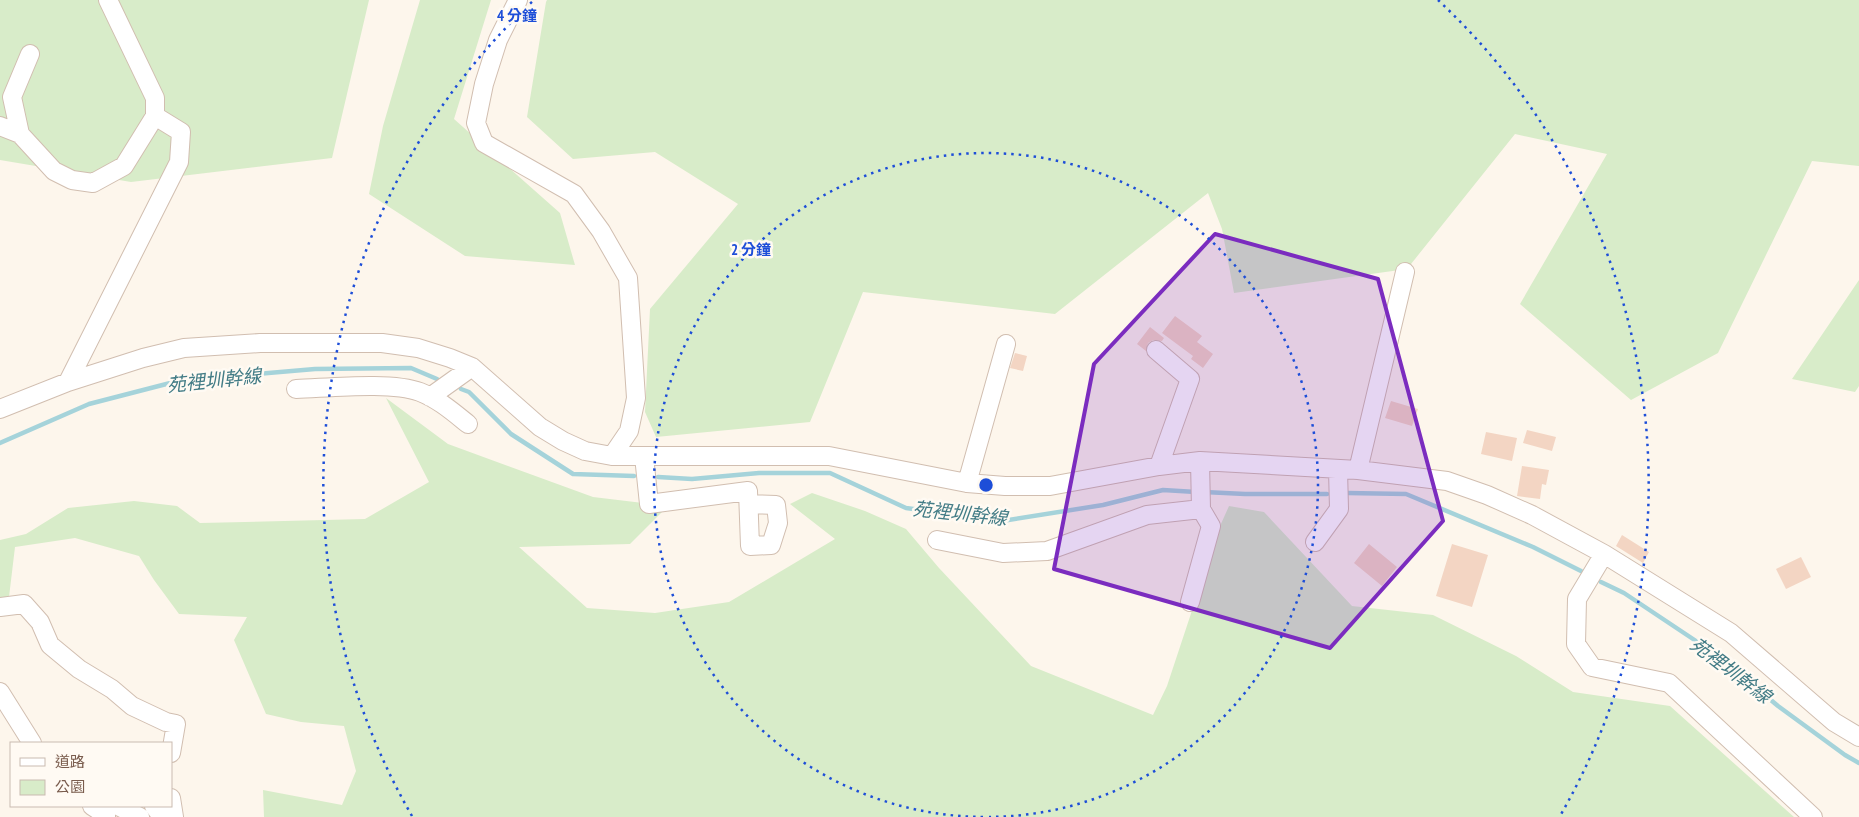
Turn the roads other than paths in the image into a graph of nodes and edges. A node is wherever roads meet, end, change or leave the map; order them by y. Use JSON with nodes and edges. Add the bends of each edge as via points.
{"nodes":[{"id":1,"x":108,"y":0,"type":"edge"},
{"id":2,"x":518,"y":0,"type":"edge"},
{"id":3,"x":30,"y":54,"type":"dead end"},
{"id":4,"x":155,"y":116,"type":"junction"},
{"id":5,"x":0,"y":126,"type":"edge"},
{"id":6,"x":20,"y":134,"type":"junction"},
{"id":7,"x":1405,"y":272,"type":"dead end"},
{"id":8,"x":1006,"y":344,"type":"dead end"},
{"id":9,"x":1156,"y":350,"type":"dead end"},
{"id":10,"x":472,"y":367,"type":"junction"},
{"id":11,"x":68,"y":382,"type":"junction"},
{"id":12,"x":296,"y":388,"type":"dead end"},
{"id":13,"x":430,"y":397,"type":"junction"},
{"id":14,"x":0,"y":409,"type":"edge"},
{"id":15,"x":468,"y":424,"type":"dead end"},
{"id":16,"x":612,"y":456,"type":"junction"},
{"id":17,"x":644,"y":456,"type":"junction"},
{"id":18,"x":1200,"y":461,"type":"junction"},
{"id":19,"x":1159,"y":466,"type":"junction"},
{"id":20,"x":1338,"y":469,"type":"junction"},
{"id":21,"x":1358,"y":470,"type":"junction"},
{"id":22,"x":967,"y":483,"type":"junction"},
{"id":23,"x":748,"y":504,"type":"dead end"},
{"id":24,"x":1202,"y":510,"type":"junction"},
{"id":25,"x":938,"y":540,"type":"dead end"},
{"id":26,"x":1315,"y":542,"type":"dead end"},
{"id":27,"x":1604,"y":554,"type":"junction"},
{"id":28,"x":1190,"y":602,"type":"dead end"},
{"id":29,"x":0,"y":607,"type":"edge"},
{"id":30,"x":0,"y":692,"type":"edge"},
{"id":31,"x":1859,"y":737,"type":"edge"},
{"id":32,"x":31,"y":742,"type":"edge"},
{"id":33,"x":172,"y":747,"type":"edge"},
{"id":34,"x":172,"y":804,"type":"edge"},
{"id":35,"x":94,"y":807,"type":"edge"},
{"id":36,"x":120,"y":807,"type":"edge"},
{"id":37,"x":106,"y":817,"type":"edge"},
{"id":38,"x":140,"y":817,"type":"edge"},
{"id":39,"x":174,"y":817,"type":"edge"},
{"id":40,"x":1812,"y":817,"type":"edge"}],
"edges":[{"from":1,"to":4,"type":"street","via":[[155,98]]},
{"from":2,"to":16,"type":"street","via":[[498,40],[476,123],[484,143],[574,194],[601,231],[628,278],[636,398],[629,431]]},
{"from":3,"to":6,"type":"street","via":[[12,97]]},
{"from":4,"to":6,"type":"street","via":[[124,166],[93,183],[72,180],[54,171]]},
{"from":4,"to":11,"type":"street","via":[[182,132],[179,162]]},
{"from":5,"to":6,"type":"street"},
{"from":7,"to":21,"type":"street"},
{"from":8,"to":22,"type":"street"},
{"from":9,"to":19,"type":"street","via":[[1190,379]]},
{"from":10,"to":11,"type":"street","via":[[418,348],[382,343],[260,343],[184,348]]},
{"from":10,"to":13,"type":"street"},
{"from":10,"to":16,"type":"street","via":[[540,427],[562,441],[585,451]]},
{"from":11,"to":14,"type":"street"},
{"from":12,"to":13,"type":"street","via":[[387,386],[419,391]]},
{"from":13,"to":15,"type":"street"},
{"from":16,"to":17,"type":"street"},
{"from":17,"to":22,"type":"street","via":[[829,456]]},
{"from":17,"to":23,"type":"street","via":[[649,504],[748,491]]},
{"from":18,"to":19,"type":"street"},
{"from":18,"to":20,"type":"street"},
{"from":18,"to":24,"type":"street"},
{"from":19,"to":22,"type":"street","via":[[1050,486]]},
{"from":20,"to":21,"type":"street"},
{"from":20,"to":26,"type":"street","via":[[1339,509]]},
{"from":21,"to":27,"type":"street","via":[[1446,481],[1532,515]]},
{"from":24,"to":25,"type":"street","via":[[1148,515],[1047,551],[1003,553]]},
{"from":24,"to":28,"type":"street","via":[[1211,526]]},
{"from":27,"to":31,"type":"street","via":[[1731,633],[1834,722]]},
{"from":27,"to":40,"type":"street","via":[[1577,599],[1576,644],[1592,667],[1669,684]]},
{"from":29,"to":33,"type":"street","via":[[24,604],[40,622],[50,645],[79,670],[112,688],[132,706],[176,724]]},
{"from":30,"to":32,"type":"street"},
{"from":34,"to":39,"type":"street"},
{"from":35,"to":37,"type":"street"},
{"from":36,"to":38,"type":"street"}]}
